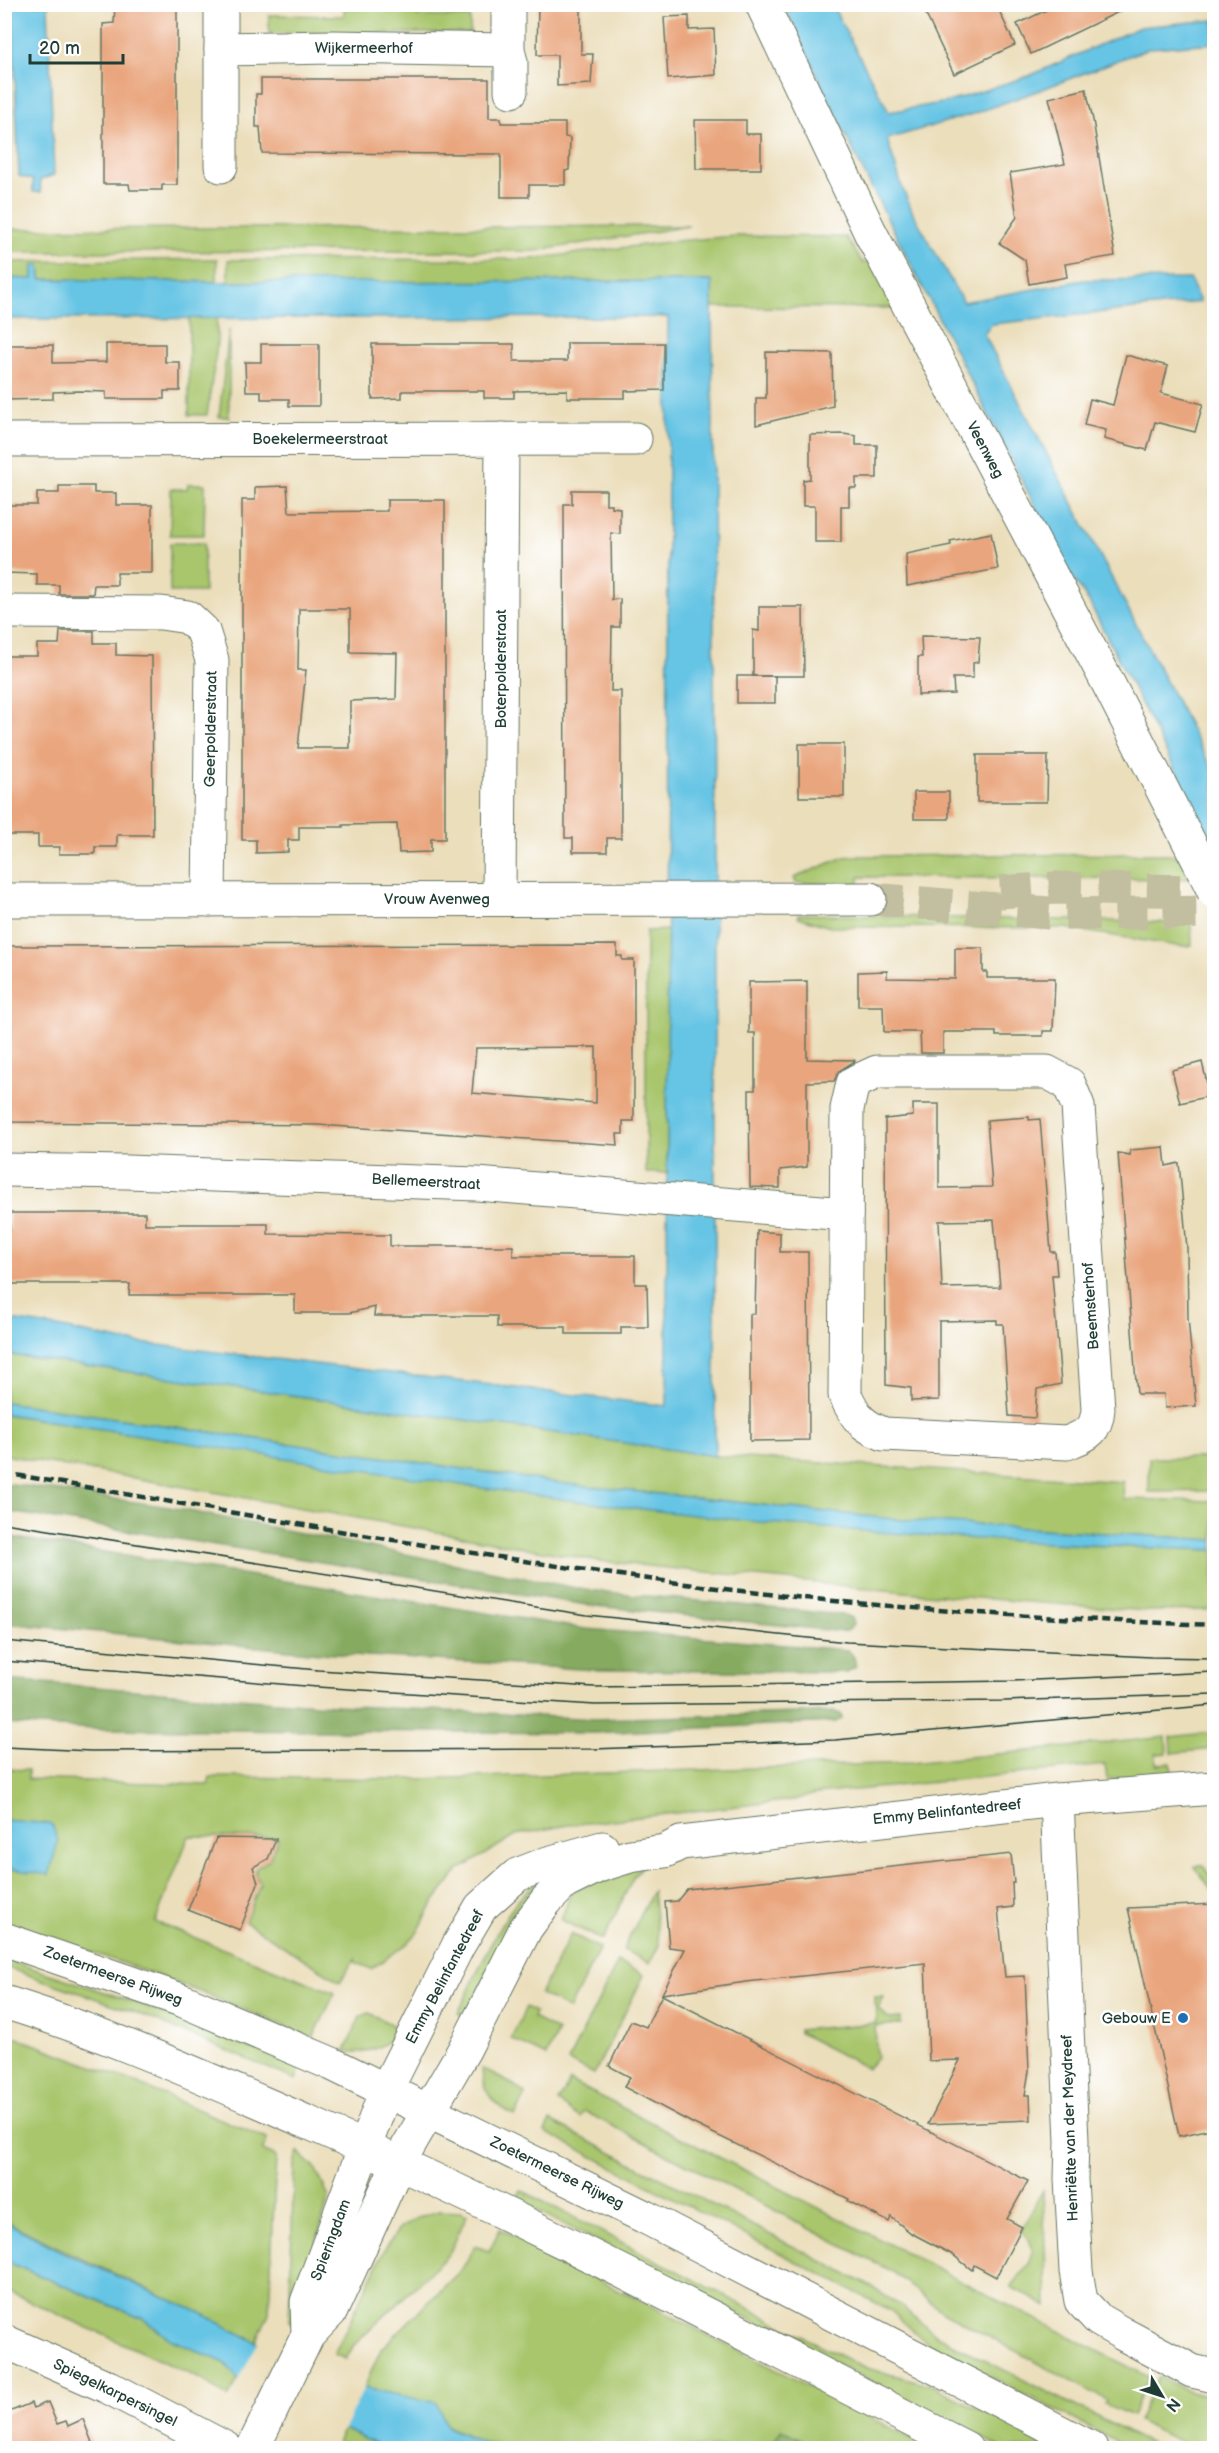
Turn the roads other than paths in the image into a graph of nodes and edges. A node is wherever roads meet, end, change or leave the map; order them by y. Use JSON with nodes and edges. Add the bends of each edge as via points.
{"nodes":[{"id":1,"x":221,"y":4,"type":"edge"},
{"id":2,"x":508,"y":4,"type":"edge"},
{"id":3,"x":762,"y":4,"type":"edge"},
{"id":4,"x":221,"y":49,"type":"junction"},
{"id":5,"x":508,"y":50,"type":"junction"},
{"id":6,"x":511,"y":91,"type":"dead end"},
{"id":7,"x":221,"y":166,"type":"dead end"},
{"id":8,"x":502,"y":439,"type":"junction"},
{"id":9,"x":634,"y":439,"type":"dead end"},
{"id":10,"x":4,"y":440,"type":"edge"},
{"id":11,"x":4,"y":612,"type":"edge"},
{"id":12,"x":1212,"y":887,"type":"edge"},
{"id":13,"x":870,"y":898,"type":"tunnel mouth"},
{"id":14,"x":499,"y":899,"type":"junction"},
{"id":15,"x":4,"y":900,"type":"edge"},
{"id":16,"x":209,"y":900,"type":"junction"},
{"id":17,"x":4,"y":1170,"type":"edge"},
{"id":18,"x":846,"y":1214,"type":"junction"},
{"id":19,"x":1215,"y":1788,"type":"edge"},
{"id":20,"x":1057,"y":1800,"type":"junction"},
{"id":21,"x":681,"y":1842,"type":"junction"},
{"id":22,"x":4,"y":1939,"type":"edge"},
{"id":23,"x":4,"y":2002,"type":"edge"},
{"id":24,"x":386,"y":2090,"type":"junction"},
{"id":25,"x":429,"y":2110,"type":"junction"},
{"id":26,"x":366,"y":2147,"type":"junction"},
{"id":27,"x":399,"y":2162,"type":"junction"},
{"id":28,"x":4,"y":2341,"type":"edge"},
{"id":29,"x":305,"y":2342,"type":"junction"},
{"id":30,"x":1215,"y":2376,"type":"edge"},
{"id":31,"x":225,"y":2448,"type":"edge"},
{"id":32,"x":253,"y":2448,"type":"edge"},
{"id":33,"x":966,"y":2448,"type":"edge"},
{"id":34,"x":1091,"y":2448,"type":"edge"}],
"edges":[{"from":1,"to":4,"type":"street"},
{"from":2,"to":5,"type":"street"},
{"from":3,"to":12,"type":"street","name":"Veenweg","via":[[870,232]]},
{"from":4,"to":5,"type":"street","name":"Wijkermeerhof"},
{"from":4,"to":7,"type":"street"},
{"from":5,"to":6,"type":"street"},
{"from":8,"to":9,"type":"street","name":"Boekelermeerstraat"},
{"from":8,"to":10,"type":"street","name":"Boekelermeerstraat"},
{"from":8,"to":14,"type":"street","name":"Boterpolderstraat"},
{"from":11,"to":16,"type":"street","name":"Geerpolderstraat","via":[[160,613],[188,617],[203,631],[212,660]]},
{"from":13,"to":14,"type":"street","name":"Vrouw Avenweg"},
{"from":14,"to":16,"type":"street","name":"Vrouw Avenweg"},
{"from":15,"to":16,"type":"street","name":"Vrouw Avenweg"},
{"from":17,"to":18,"type":"street","name":"Bellemeerstraat","via":[[477,1184]]},
{"from":18,"to":18,"type":"street","name":"Beemsterhof","via":[[847,1109],[853,1083],[877,1072],[1047,1072],[1069,1084],[1078,1106],[1098,1409],[1097,1423],[1088,1434],[1067,1443],[884,1434],[867,1427],[855,1416],[845,1395]]},
{"from":19,"to":20,"type":"street","name":"Emmy Belinfantedreef"},
{"from":20,"to":21,"type":"street","name":"Emmy Belinfantedreef"},
{"from":20,"to":30,"type":"street","name":"Henriëtte van der Meydreef","via":[[1071,2179],[1081,2301],[1099,2320],[1123,2334],[1192,2371]]},
{"from":21,"to":24,"type":"street","name":"Emmy Belinfantedreef","via":[[667,1839],[590,1850],[517,1875],[481,1907]]},
{"from":21,"to":25,"type":"street","name":"Emmy Belinfantedreef","via":[[665,1851],[598,1866],[564,1883],[546,1901],[526,1928]]},
{"from":22,"to":24,"type":"street","name":"Zoetermeerse Rijweg","via":[[184,2001]]},
{"from":23,"to":26,"type":"street","via":[[126,2044]]},
{"from":24,"to":25,"type":"street","name":"Zoetermeerse Rijweg"},
{"from":24,"to":26,"type":"street","name":"Emmy Belinfantedreef"},
{"from":25,"to":27,"type":"street","name":"Emmy Belinfantedreef"},
{"from":25,"to":34,"type":"street","name":"Zoetermeerse Rijweg"},
{"from":26,"to":27,"type":"street"},
{"from":26,"to":29,"type":"street","name":"Spieringdam","via":[[307,2302]]},
{"from":27,"to":29,"type":"street","name":"Spieringdam","via":[[331,2311]]},
{"from":27,"to":33,"type":"street"},
{"from":28,"to":31,"type":"street","name":"Spiegelkarpersingel","via":[[108,2387]]},
{"from":29,"to":32,"type":"street","name":"Spieringdam"}]}
